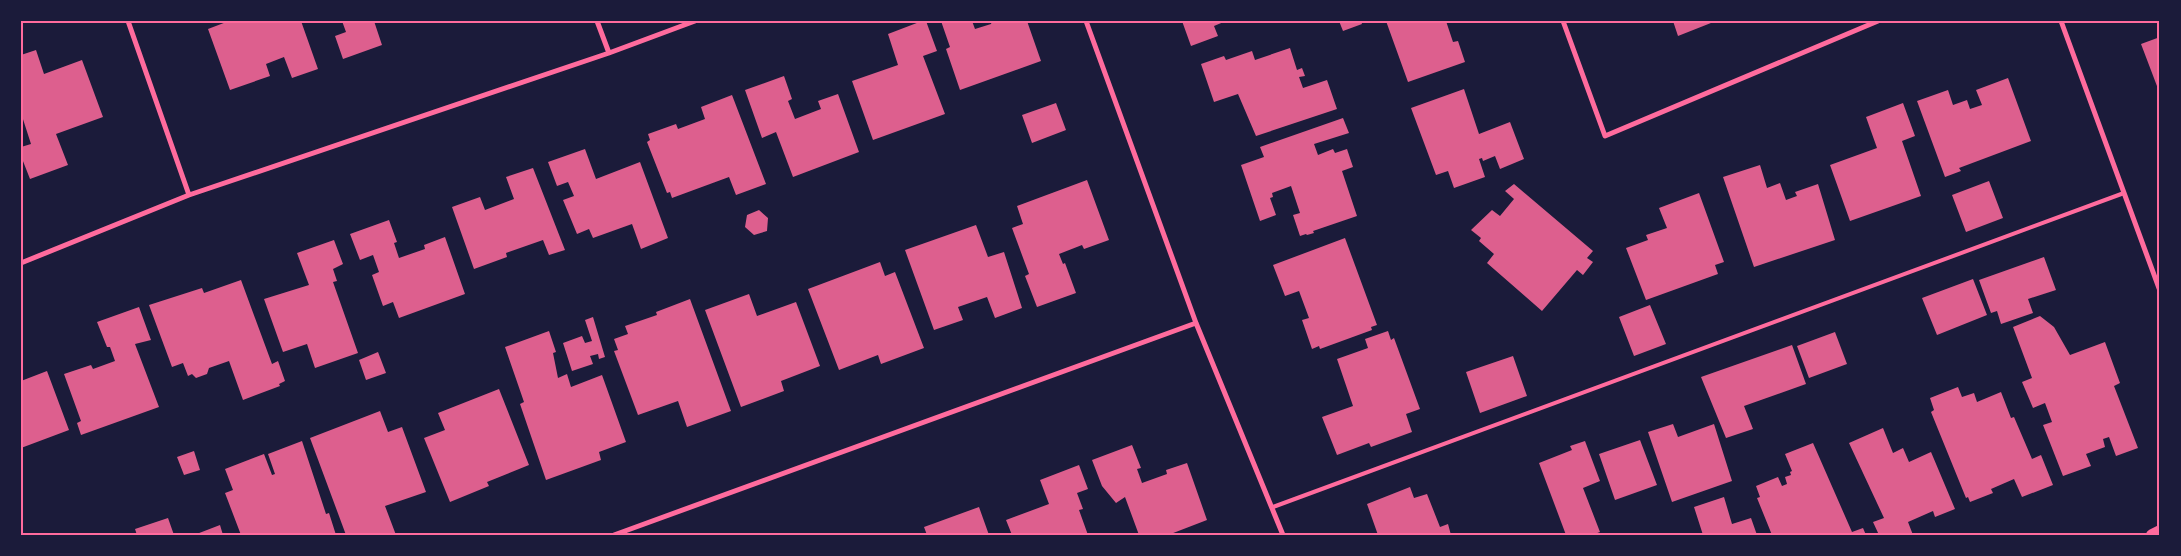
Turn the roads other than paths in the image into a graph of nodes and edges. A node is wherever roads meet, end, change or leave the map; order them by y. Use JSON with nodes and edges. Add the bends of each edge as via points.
{"nodes":[{"id":1,"x":128,"y":21,"type":"edge"},
{"id":2,"x":597,"y":21,"type":"edge"},
{"id":3,"x":695,"y":21,"type":"edge"},
{"id":4,"x":1086,"y":21,"type":"edge"},
{"id":5,"x":1563,"y":21,"type":"edge"},
{"id":6,"x":1878,"y":21,"type":"edge"},
{"id":7,"x":2061,"y":21,"type":"edge"},
{"id":8,"x":609,"y":53,"type":"junction"},
{"id":9,"x":2124,"y":194,"type":"junction"},
{"id":10,"x":189,"y":195,"type":"junction"},
{"id":11,"x":21,"y":263,"type":"edge"},
{"id":12,"x":2160,"y":291,"type":"edge"},
{"id":13,"x":1196,"y":323,"type":"junction"},
{"id":14,"x":1273,"y":506,"type":"junction"},
{"id":15,"x":2160,"y":532,"type":"edge"},
{"id":16,"x":614,"y":535,"type":"edge"},
{"id":17,"x":1283,"y":535,"type":"edge"},
{"id":18,"x":2152,"y":535,"type":"edge"}],
"edges":[{"from":1,"to":10,"type":"street"},
{"from":2,"to":8,"type":"street"},
{"from":3,"to":8,"type":"street"},
{"from":4,"to":13,"type":"street"},
{"from":5,"to":6,"type":"street","via":[[1605,136]]},
{"from":7,"to":9,"type":"street"},
{"from":8,"to":10,"type":"street"},
{"from":9,"to":12,"type":"street"},
{"from":9,"to":14,"type":"lane"},
{"from":10,"to":11,"type":"street"},
{"from":13,"to":14,"type":"street"},
{"from":13,"to":16,"type":"street"},
{"from":14,"to":17,"type":"street"},
{"from":15,"to":18,"type":"main road"}]}
